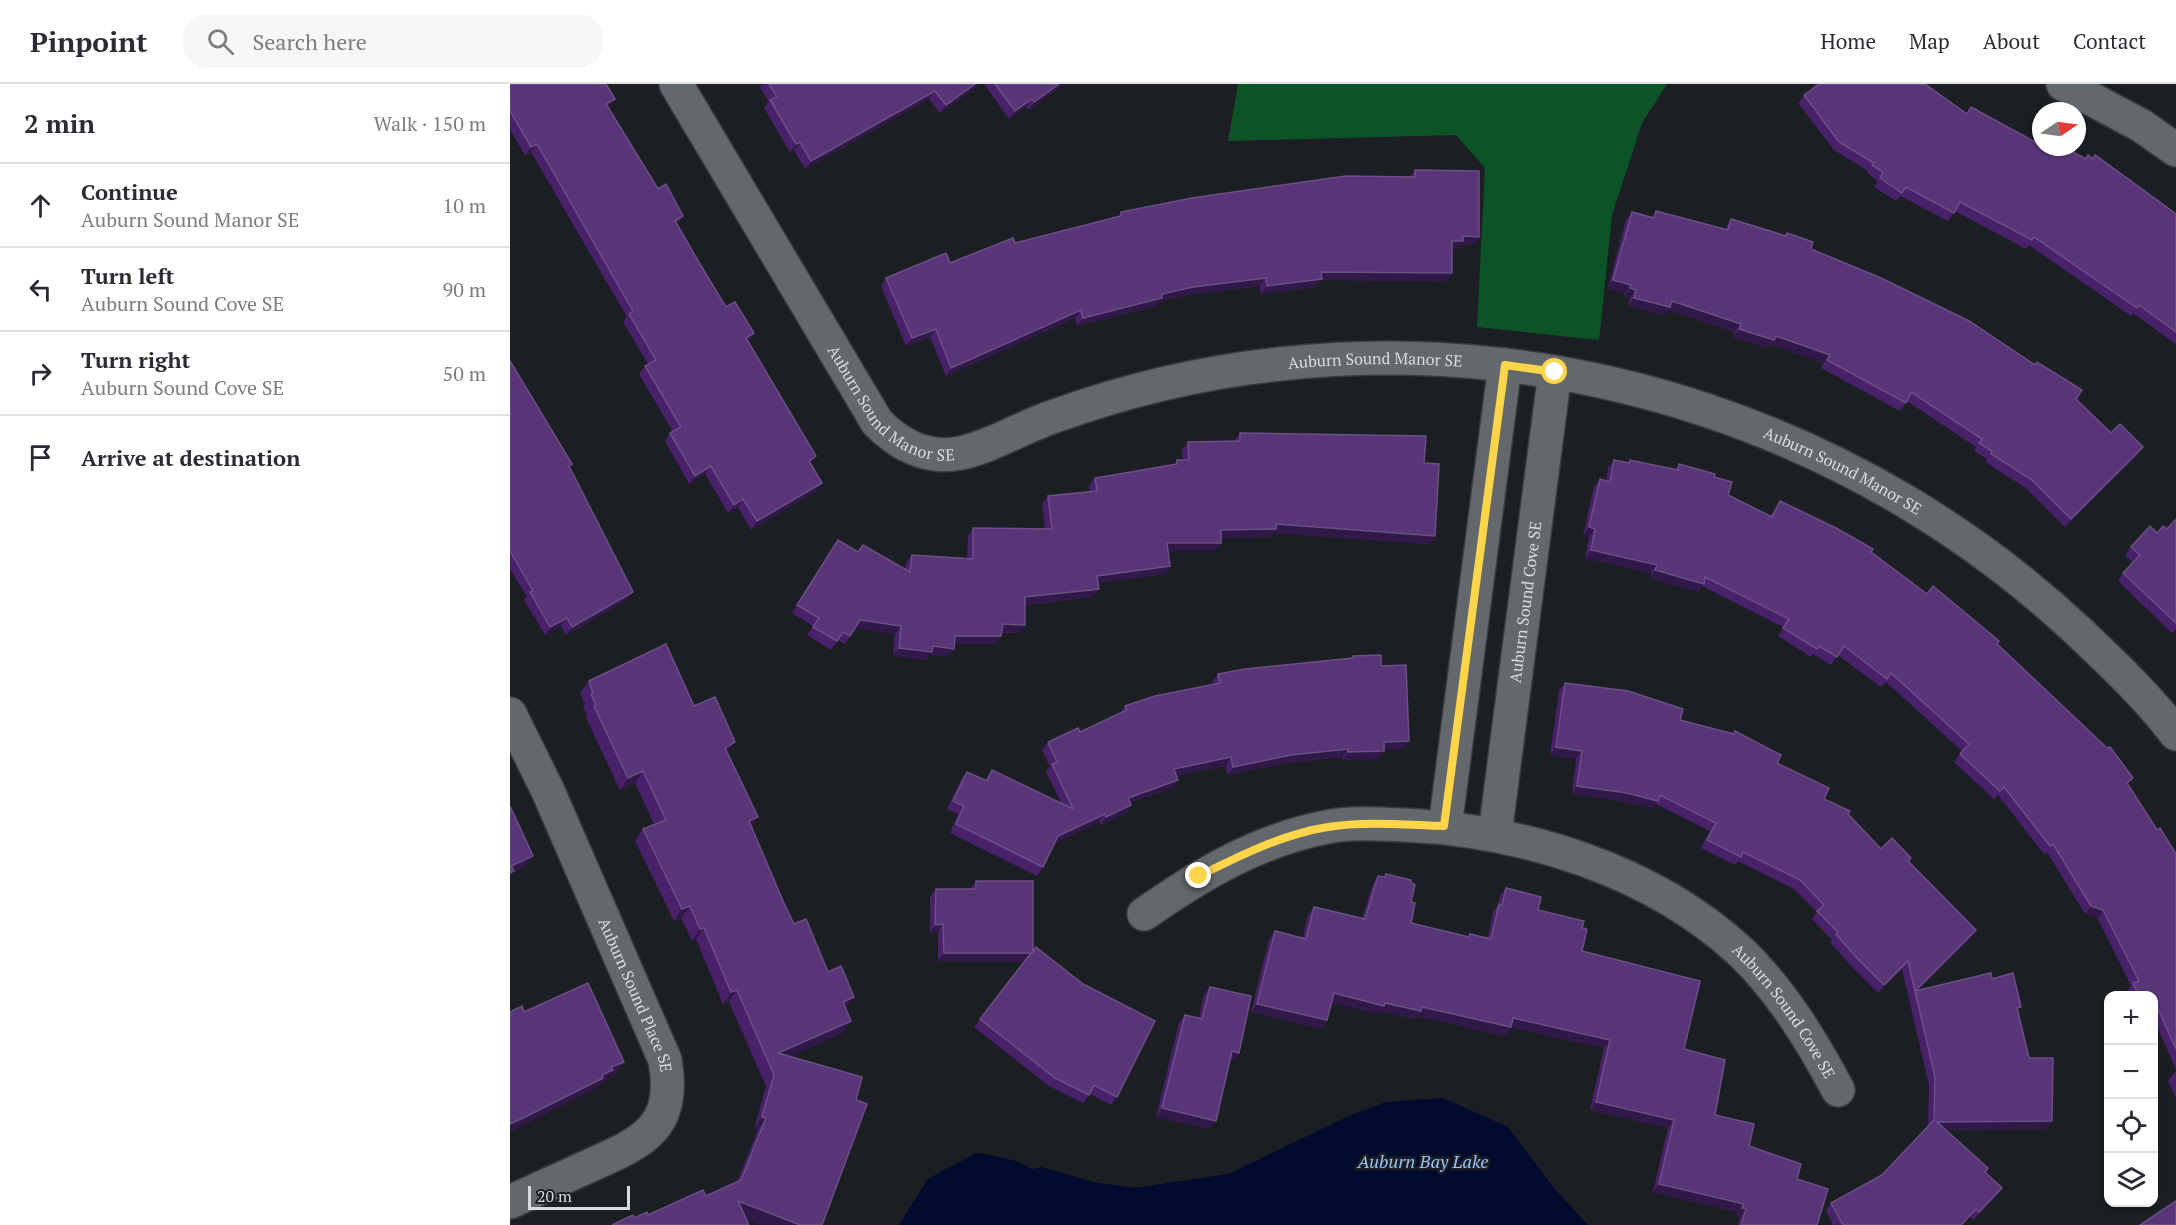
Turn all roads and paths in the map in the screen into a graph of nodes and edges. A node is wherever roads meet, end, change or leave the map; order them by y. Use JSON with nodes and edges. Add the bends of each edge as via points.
{"nodes":[{"id":1,"x":676,"y":84,"type":"edge"},
{"id":2,"x":2063,"y":84,"type":"edge"},
{"id":3,"x":2176,"y":150,"type":"edge"},
{"id":4,"x":1505,"y":365,"type":"junction"},
{"id":5,"x":1555,"y":372,"type":"junction"},
{"id":6,"x":510,"y":714,"type":"edge"},
{"id":7,"x":2174,"y":729,"type":"edge"},
{"id":8,"x":1444,"y":826,"type":"junction"},
{"id":9,"x":1495,"y":834,"type":"junction"},
{"id":10,"x":1144,"y":914,"type":"dead end"},
{"id":11,"x":1838,"y":1090,"type":"dead end"},
{"id":12,"x":510,"y":1202,"type":"edge"}],
"edges":[{"from":1,"to":4,"type":"street","name":"Auburn Sound Manor SE","via":[[877,422],[906,447],[944,455],[962,453],[1122,393],[1279,364],[1382,358]]},
{"from":2,"to":3,"type":"street","via":[[2142,126]]},
{"from":4,"to":5,"type":"street","name":"Auburn Sound Manor SE"},
{"from":4,"to":8,"type":"street"},
{"from":5,"to":7,"type":"street","name":"Auburn Sound Manor SE","via":[[1647,391],[1704,408],[1779,436],[1906,499],[1988,554],[2042,597]]},
{"from":5,"to":9,"type":"street","name":"Auburn Sound Cove SE"},
{"from":6,"to":12,"type":"street","name":"Auburn Sound Place SE","via":[[548,791],[665,1060],[669,1084],[666,1106],[638,1144]]},
{"from":8,"to":9,"type":"street","name":"Auburn Sound Cove SE"},
{"from":8,"to":10,"type":"street","name":"Auburn Sound Cove SE","via":[[1328,827],[1284,839],[1199,876]]},
{"from":9,"to":11,"type":"street","name":"Auburn Sound Cove SE","via":[[1551,848],[1612,870],[1705,924],[1742,953],[1782,998]]}]}
